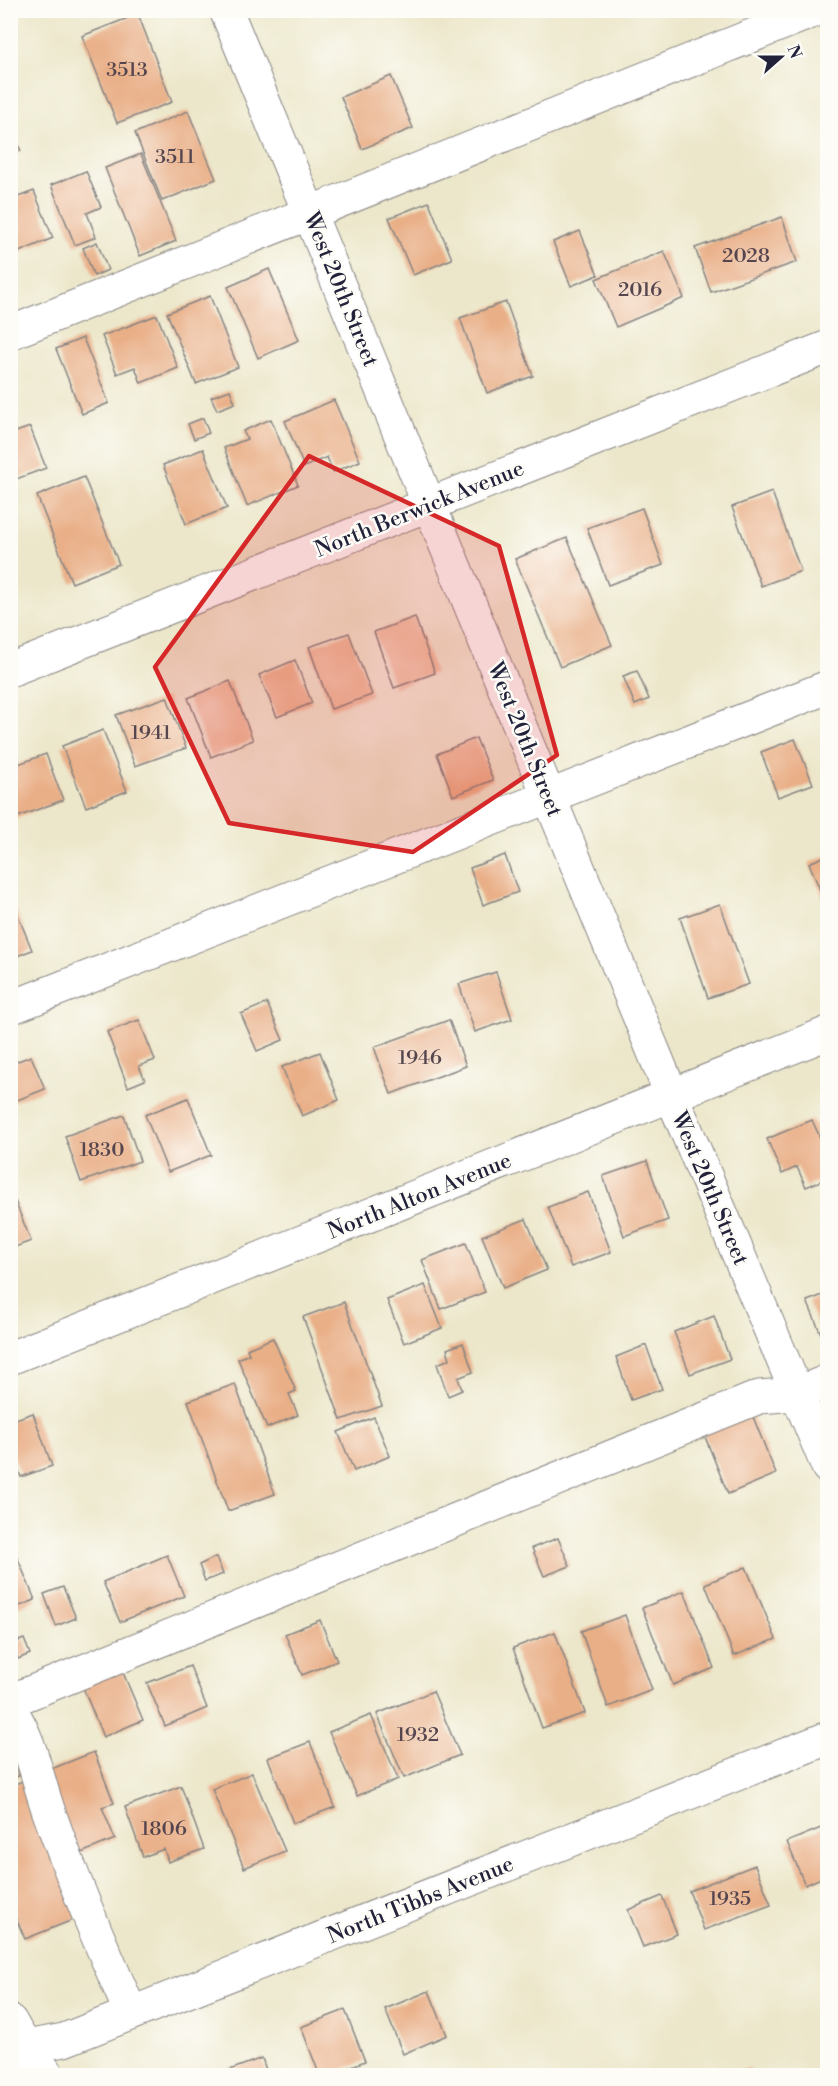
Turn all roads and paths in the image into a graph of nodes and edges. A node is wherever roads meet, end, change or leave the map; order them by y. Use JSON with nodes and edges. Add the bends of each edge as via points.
{"nodes":[{"id":1,"x":226,"y":10,"type":"edge"},
{"id":2,"x":816,"y":10,"type":"edge"},
{"id":3,"x":311,"y":214,"type":"junction"},
{"id":4,"x":10,"y":333,"type":"edge"},
{"id":5,"x":828,"y":346,"type":"edge"},
{"id":6,"x":430,"y":503,"type":"junction"},
{"id":7,"x":10,"y":670,"type":"edge"},
{"id":8,"x":828,"y":687,"type":"edge"},
{"id":9,"x":549,"y":794,"type":"junction"},
{"id":10,"x":10,"y":1008,"type":"edge"},
{"id":11,"x":828,"y":1033,"type":"edge"},
{"id":12,"x":671,"y":1094,"type":"junction"},
{"id":13,"x":10,"y":1358,"type":"edge"},
{"id":14,"x":828,"y":1381,"type":"edge"},
{"id":15,"x":796,"y":1394,"type":"junction"},
{"id":16,"x":828,"y":1467,"type":"edge"},
{"id":17,"x":10,"y":1701,"type":"edge"},
{"id":18,"x":10,"y":1709,"type":"edge"},
{"id":19,"x":828,"y":1738,"type":"edge"},
{"id":20,"x":131,"y":2013,"type":"junction"},
{"id":21,"x":10,"y":2020,"type":"edge"},
{"id":22,"x":19,"y":2049,"type":"edge"},
{"id":23,"x":48,"y":2076,"type":"edge"}],
"edges":[{"from":1,"to":3,"type":"street","name":"West 20th Street"},
{"from":2,"to":3,"type":"street"},
{"from":3,"to":4,"type":"street"},
{"from":3,"to":6,"type":"street","name":"West 20th Street"},
{"from":5,"to":6,"type":"street","name":"North Berwick Avenue"},
{"from":6,"to":7,"type":"street","name":"North Berwick Avenue"},
{"from":6,"to":9,"type":"street","name":"West 20th Street"},
{"from":8,"to":9,"type":"street"},
{"from":9,"to":10,"type":"street"},
{"from":9,"to":12,"type":"street","name":"West 20th Street"},
{"from":11,"to":12,"type":"street","name":"North Alton Avenue"},
{"from":12,"to":13,"type":"street","name":"North Alton Avenue"},
{"from":12,"to":15,"type":"street","name":"West 20th Street"},
{"from":14,"to":15,"type":"street"},
{"from":15,"to":16,"type":"street","name":"West 20th Street"},
{"from":15,"to":17,"type":"street","via":[[759,1397]]},
{"from":18,"to":20,"type":"street","via":[[23,1728],[43,1798],[84,1908]]},
{"from":19,"to":20,"type":"street","name":"North Tibbs Avenue"},
{"from":20,"to":22,"type":"street","name":"North Tibbs Avenue","via":[[64,2040]]},
{"from":21,"to":22,"type":"street"},
{"from":22,"to":23,"type":"street"}]}
